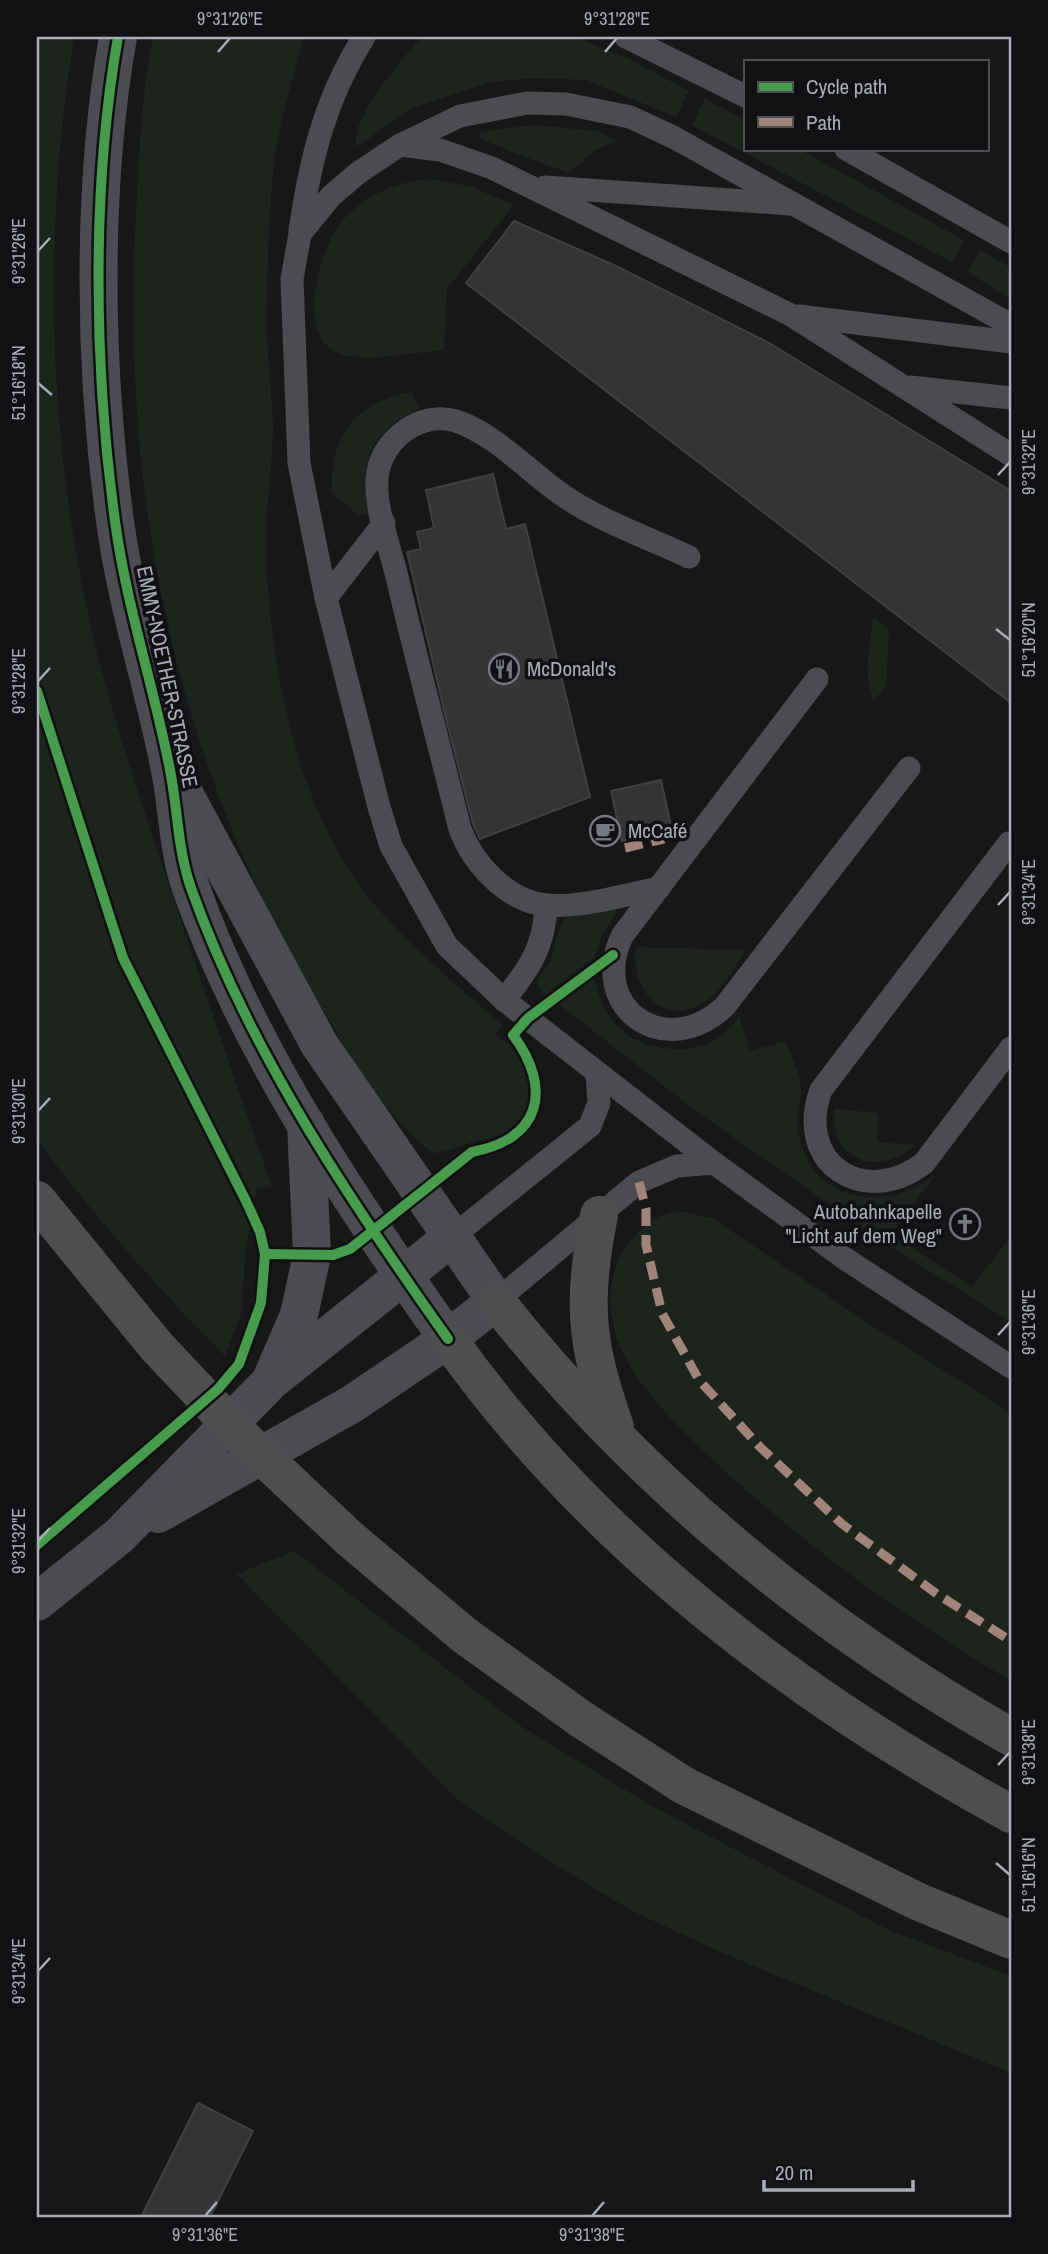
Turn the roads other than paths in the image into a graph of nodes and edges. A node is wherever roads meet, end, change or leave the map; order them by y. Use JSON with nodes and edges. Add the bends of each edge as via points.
{"nodes":[{"id":1,"x":118,"y":37,"type":"edge"},
{"id":2,"x":364,"y":37,"type":"edge"},
{"id":3,"x":626,"y":37,"type":"edge"},
{"id":4,"x":744,"y":96,"type":"edge"},
{"id":5,"x":400,"y":145,"type":"junction"},
{"id":6,"x":848,"y":150,"type":"edge"},
{"id":7,"x":533,"y":186,"type":"junction"},
{"id":8,"x":797,"y":205,"type":"junction"},
{"id":9,"x":300,"y":234,"type":"junction"},
{"id":10,"x":1011,"y":242,"type":"edge"},
{"id":11,"x":791,"y":315,"type":"junction"},
{"id":12,"x":1011,"y":326,"type":"edge"},
{"id":13,"x":1011,"y":342,"type":"edge"},
{"id":14,"x":905,"y":387,"type":"junction"},
{"id":15,"x":1011,"y":398,"type":"edge"},
{"id":16,"x":1010,"y":453,"type":"edge"},
{"id":17,"x":384,"y":523,"type":"junction"},
{"id":18,"x":689,"y":557,"type":"dead end"},
{"id":19,"x":326,"y":598,"type":"junction"},
{"id":20,"x":817,"y":679,"type":"dead end"},
{"id":21,"x":170,"y":767,"type":"junction"},
{"id":22,"x":909,"y":768,"type":"dead end"},
{"id":23,"x":1009,"y":843,"type":"dead end"},
{"id":24,"x":659,"y":888,"type":"junction"},
{"id":25,"x":547,"y":905,"type":"junction"},
{"id":26,"x":504,"y":1000,"type":"junction"},
{"id":27,"x":1011,"y":1048,"type":"edge"},
{"id":28,"x":597,"y":1073,"type":"junction"},
{"id":29,"x":306,"y":1125,"type":"junction"},
{"id":30,"x":714,"y":1163,"type":"junction"},
{"id":31,"x":37,"y":1200,"type":"edge"},
{"id":32,"x":599,"y":1215,"type":"junction"},
{"id":33,"x":452,"y":1237,"type":"junction"},
{"id":34,"x":402,"y":1275,"type":"junction"},
{"id":35,"x":496,"y":1301,"type":"junction"},
{"id":36,"x":448,"y":1339,"type":"junction"},
{"id":37,"x":1011,"y":1367,"type":"edge"},
{"id":38,"x":271,"y":1381,"type":"junction"},
{"id":39,"x":618,"y":1436,"type":"junction"},
{"id":40,"x":119,"y":1536,"type":"junction"},
{"id":41,"x":37,"y":1602,"type":"edge"},
{"id":42,"x":1011,"y":1737,"type":"edge"},
{"id":43,"x":1011,"y":1814,"type":"edge"},
{"id":44,"x":1011,"y":1940,"type":"edge"}],
"edges":[{"from":1,"to":21,"type":"street","name":"EMMY-NOETHER-STRASSE","via":[[103,173],[100,360],[115,522]]},
{"from":2,"to":9,"type":"lane","via":[[327,106],[309,168]]},
{"from":3,"to":4,"type":"lane"},
{"from":5,"to":7,"type":"lane","via":[[462,156]]},
{"from":5,"to":8,"type":"lane","via":[[460,116],[493,109],[527,103],[599,108],[673,137]]},
{"from":5,"to":9,"type":"lane","via":[[331,196]]},
{"from":6,"to":10,"type":"lane"},
{"from":7,"to":8,"type":"lane"},
{"from":7,"to":11,"type":"lane"},
{"from":8,"to":12,"type":"lane"},
{"from":9,"to":19,"type":"lane","via":[[292,279],[299,463]]},
{"from":11,"to":13,"type":"lane"},
{"from":11,"to":14,"type":"lane"},
{"from":14,"to":15,"type":"lane"},
{"from":14,"to":16,"type":"lane"},
{"from":17,"to":18,"type":"lane","via":[[377,478],[386,451],[418,423],[454,420],[581,507]]},
{"from":17,"to":19,"type":"lane"},
{"from":17,"to":25,"type":"lane","via":[[466,845],[496,880]]},
{"from":19,"to":26,"type":"lane","via":[[391,846],[447,946]]},
{"from":20,"to":24,"type":"lane"},
{"from":21,"to":29,"type":"street","name":"EMMY-NOETHER-STRASSE","via":[[177,832],[191,888],[239,999]]},
{"from":21,"to":33,"type":"street","name":"EMMY-NOETHER-STRASSE","via":[[319,1044]]},
{"from":22,"to":24,"type":"lane","via":[[725,1006],[691,1029],[660,1028],[632,1014],[613,977],[613,955],[622,936]]},
{"from":23,"to":27,"type":"lane","via":[[821,1090],[813,1129],[820,1149],[849,1177],[869,1183],[908,1175],[924,1163]]},
{"from":24,"to":25,"type":"lane"},
{"from":25,"to":26,"type":"lane","via":[[535,958]]},
{"from":26,"to":28,"type":"lane"},
{"from":28,"to":30,"type":"lane"},
{"from":28,"to":33,"type":"lane","via":[[599,1103],[590,1126]]},
{"from":29,"to":34,"type":"street","name":"EMMY-NOETHER-STRASSE"},
{"from":29,"to":38,"type":"street","via":[[312,1255],[299,1315]]},
{"from":30,"to":32,"type":"lane","via":[[685,1164],[656,1173]]},
{"from":30,"to":37,"type":"lane","via":[[855,1266]]},
{"from":31,"to":44,"type":"highway","bridge":true,"via":[[157,1348],[246,1441],[349,1538],[464,1635],[683,1785],[919,1902]]},
{"from":32,"to":35,"type":"lane"},
{"from":32,"to":39,"type":"highway","via":[[587,1278],[586,1312],[597,1376]]},
{"from":33,"to":34,"type":"street"},
{"from":33,"to":35,"type":"street","name":"EMMY-NOETHER-STRASSE"},
{"from":34,"to":36,"type":"street","name":"EMMY-NOETHER-STRASSE"},
{"from":34,"to":38,"type":"street"},
{"from":35,"to":36,"type":"street"},
{"from":35,"to":39,"type":"highway","via":[[539,1356]]},
{"from":36,"to":40,"type":"street","via":[[352,1405]]},
{"from":36,"to":43,"type":"highway","via":[[542,1459],[676,1586],[783,1671],[849,1716]]},
{"from":38,"to":40,"type":"street"},
{"from":39,"to":42,"type":"highway","via":[[697,1513],[806,1604],[915,1679]]},
{"from":40,"to":41,"type":"street"}]}
